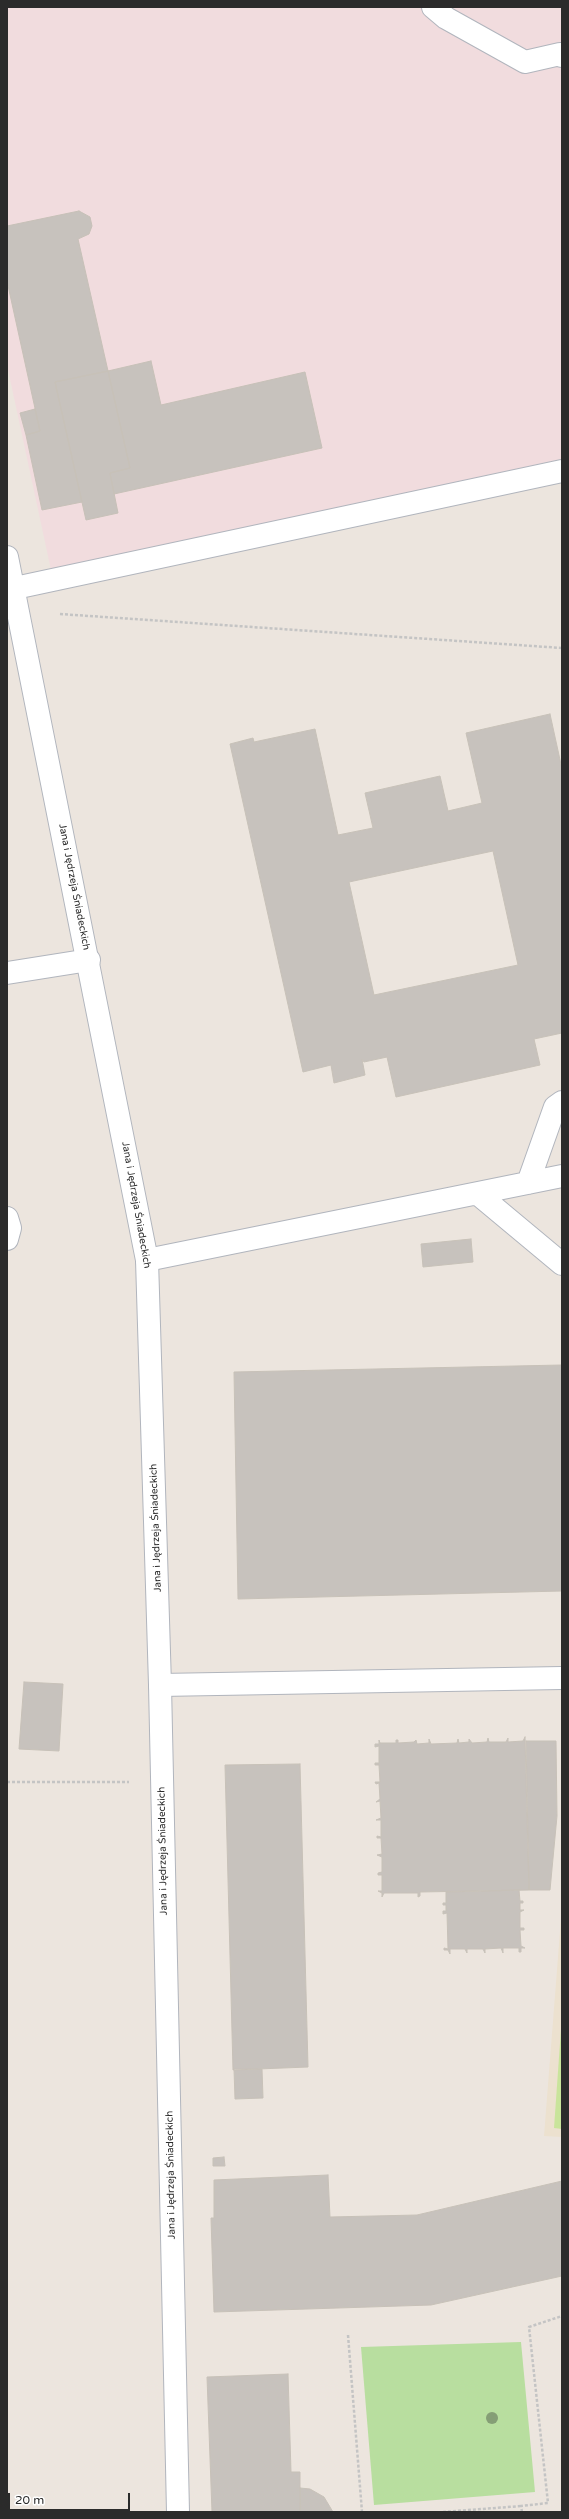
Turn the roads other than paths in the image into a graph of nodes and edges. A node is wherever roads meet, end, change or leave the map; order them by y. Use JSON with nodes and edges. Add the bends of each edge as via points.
{"nodes":[{"id":1,"x":433,"y":7,"type":"edge"},
{"id":2,"x":562,"y":56,"type":"edge"},
{"id":3,"x":562,"y":471,"type":"edge"},
{"id":4,"x":7,"y":557,"type":"edge"},
{"id":5,"x":15,"y":588,"type":"junction"},
{"id":6,"x":89,"y":960,"type":"junction"},
{"id":7,"x":7,"y":974,"type":"edge"},
{"id":8,"x":562,"y":1102,"type":"edge"},
{"id":9,"x":562,"y":1176,"type":"edge"},
{"id":10,"x":528,"y":1184,"type":"junction"},
{"id":11,"x":478,"y":1194,"type":"junction"},
{"id":12,"x":7,"y":1218,"type":"edge"},
{"id":13,"x":7,"y":1238,"type":"edge"},
{"id":14,"x":148,"y":1260,"type":"junction"},
{"id":15,"x":562,"y":1264,"type":"edge"},
{"id":16,"x":562,"y":1678,"type":"edge"},
{"id":17,"x":160,"y":1686,"type":"junction"},
{"id":18,"x":178,"y":2512,"type":"edge"}],
"edges":[{"from":1,"to":2,"type":"street","via":[[446,18],[525,62],[560,54]]},
{"from":3,"to":5,"type":"street"},
{"from":4,"to":5,"type":"street","name":"Jana i Jędrzeja Śniadeckich"},
{"from":5,"to":6,"type":"street","name":"Jana i Jędrzeja Śniadeckich"},
{"from":6,"to":7,"type":"street"},
{"from":6,"to":14,"type":"street","name":"Jana i Jędrzeja Śniadeckich"},
{"from":8,"to":10,"type":"street","via":[[555,1107]]},
{"from":9,"to":10,"type":"street"},
{"from":10,"to":11,"type":"street"},
{"from":11,"to":14,"type":"street"},
{"from":11,"to":15,"type":"street"},
{"from":12,"to":13,"type":"street","via":[[10,1228]]},
{"from":14,"to":17,"type":"street","name":"Jana i Jędrzeja Śniadeckich"},
{"from":16,"to":17,"type":"street"},
{"from":17,"to":18,"type":"street","name":"Jana i Jędrzeja Śniadeckich"}]}
